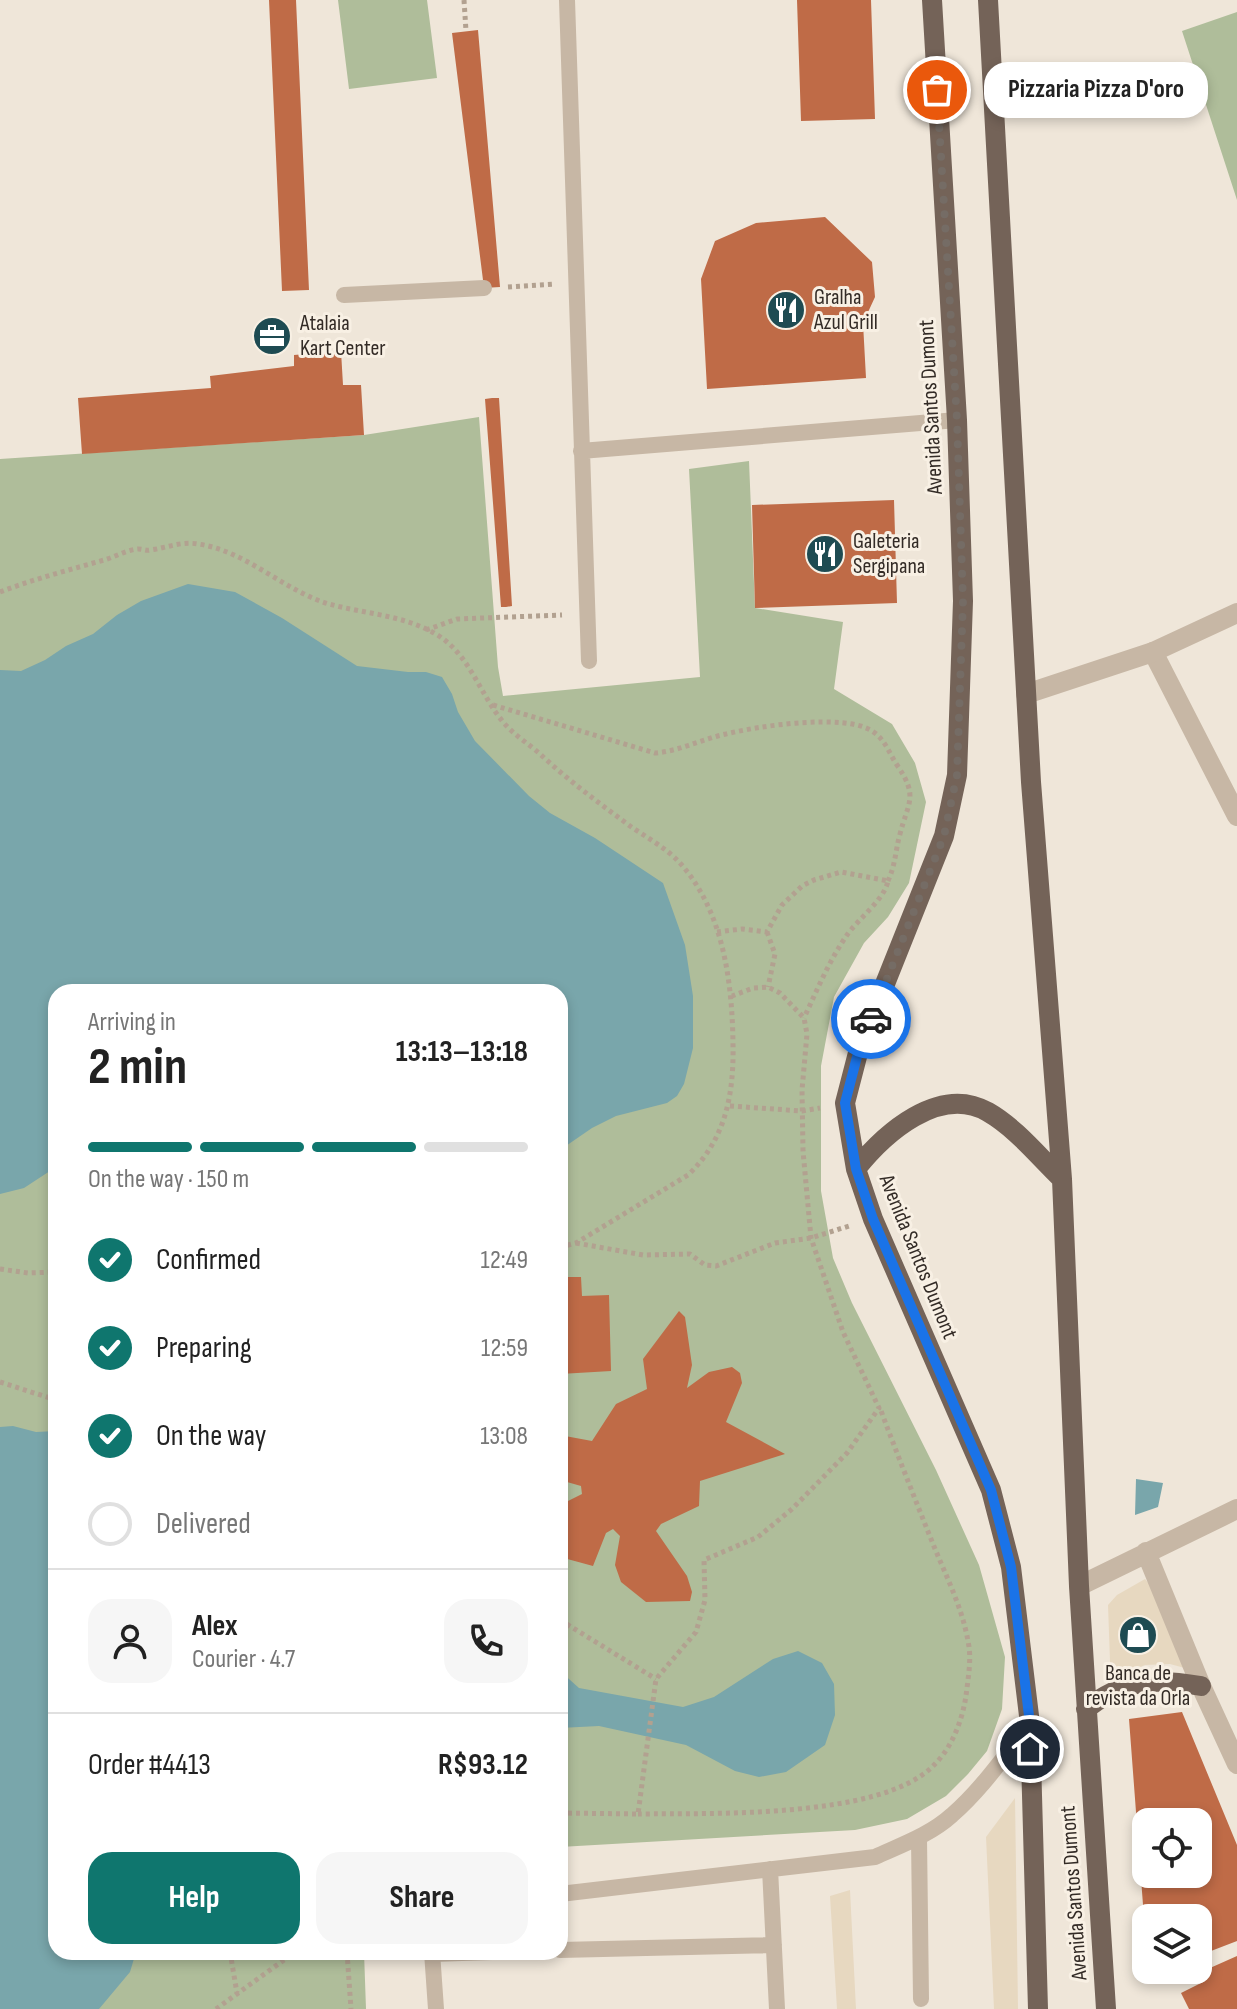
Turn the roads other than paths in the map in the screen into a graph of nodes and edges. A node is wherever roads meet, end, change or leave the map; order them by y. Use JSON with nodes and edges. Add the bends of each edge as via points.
{"nodes":[{"id":1,"x":567,"y":0,"type":"edge"},
{"id":2,"x":932,"y":0,"type":"edge"},
{"id":3,"x":988,"y":0,"type":"edge"},
{"id":4,"x":484,"y":288,"type":"road end"},
{"id":5,"x":344,"y":295,"type":"dead end"},
{"id":6,"x":957,"y":420,"type":"junction"},
{"id":7,"x":581,"y":451,"type":"junction"},
{"id":8,"x":1237,"y":613,"type":"edge"},
{"id":9,"x":1153,"y":652,"type":"junction"},
{"id":10,"x":589,"y":661,"type":"dead end"},
{"id":11,"x":1026,"y":694,"type":"junction"},
{"id":12,"x":1237,"y":816,"type":"edge"},
{"id":13,"x":856,"y":1169,"type":"junction"},
{"id":14,"x":1062,"y":1179,"type":"junction"},
{"id":15,"x":1237,"y":1509,"type":"edge"},
{"id":16,"x":1146,"y":1552,"type":"junction"},
{"id":17,"x":1079,"y":1586,"type":"junction"},
{"id":18,"x":1201,"y":1686,"type":"junction"},
{"id":19,"x":1086,"y":1709,"type":"junction"},
{"id":20,"x":1030,"y":1724,"type":"junction"},
{"id":21,"x":1237,"y":1764,"type":"edge"},
{"id":22,"x":919,"y":1838,"type":"junction"},
{"id":23,"x":770,"y":1869,"type":"junction"},
{"id":24,"x":568,"y":1893,"type":"edge"},
{"id":25,"x":774,"y":1945,"type":"junction"},
{"id":26,"x":568,"y":1950,"type":"edge"},
{"id":27,"x":432,"y":1960,"type":"edge"},
{"id":28,"x":921,"y":1999,"type":"dead end"},
{"id":29,"x":436,"y":2009,"type":"edge"},
{"id":30,"x":777,"y":2009,"type":"edge"},
{"id":31,"x":1038,"y":2009,"type":"edge"},
{"id":32,"x":1106,"y":2009,"type":"edge"}],
"edges":[{"from":1,"to":7,"type":"lane"},
{"from":2,"to":6,"type":"main road","name":"Avenida Santos Dumont"},
{"from":3,"to":11,"type":"main road","name":"Avenida Santos Dumont"},
{"from":4,"to":5,"type":"lane"},
{"from":6,"to":7,"type":"lane"},
{"from":6,"to":13,"type":"main road","name":"Avenida Santos Dumont","via":[[963,601],[957,775],[944,836],[859,1049],[845,1103]]},
{"from":7,"to":10,"type":"lane"},
{"from":8,"to":9,"type":"street"},
{"from":9,"to":11,"type":"street"},
{"from":9,"to":12,"type":"street"},
{"from":11,"to":14,"type":"main road","name":"Avenida Santos Dumont"},
{"from":13,"to":14,"type":"main road","via":[[877,1142],[907,1122],[936,1105],[961,1105],[986,1111]]},
{"from":13,"to":20,"type":"main road","name":"Avenida Santos Dumont","via":[[991,1490],[1011,1567]]},
{"from":14,"to":17,"type":"main road","name":"Avenida Santos Dumont"},
{"from":15,"to":16,"type":"street"},
{"from":16,"to":17,"type":"street"},
{"from":16,"to":18,"type":"street"},
{"from":17,"to":19,"type":"main road","name":"Avenida Santos Dumont"},
{"from":18,"to":19,"type":"main road","via":[[1144,1681]]},
{"from":18,"to":21,"type":"street"},
{"from":19,"to":32,"type":"main road","name":"Avenida Santos Dumont"},
{"from":20,"to":22,"type":"lane","via":[[951,1816]]},
{"from":20,"to":31,"type":"main road","name":"Avenida Santos Dumont"},
{"from":22,"to":23,"type":"lane","via":[[875,1857]]},
{"from":22,"to":28,"type":"lane"},
{"from":23,"to":24,"type":"lane"},
{"from":23,"to":25,"type":"lane"},
{"from":25,"to":26,"type":"lane"},
{"from":25,"to":30,"type":"lane"},
{"from":27,"to":29,"type":"lane"}]}
